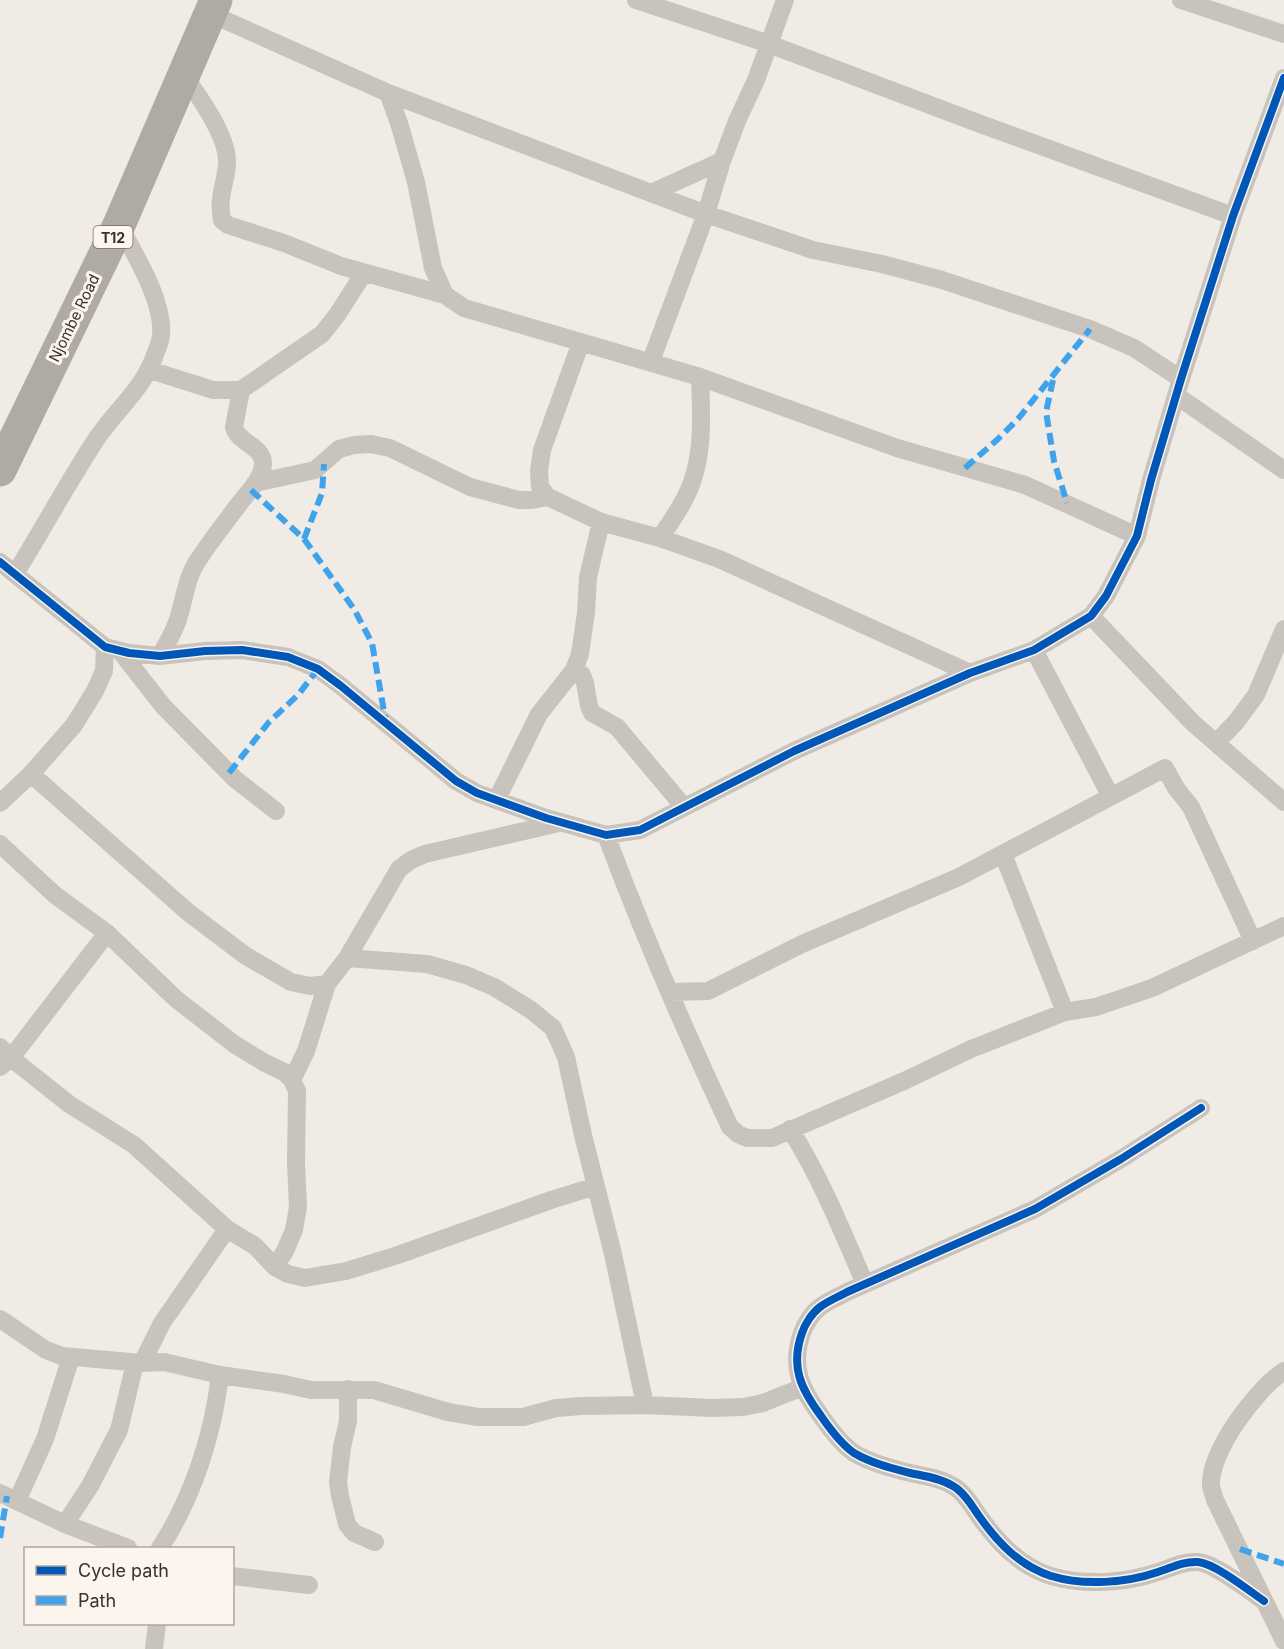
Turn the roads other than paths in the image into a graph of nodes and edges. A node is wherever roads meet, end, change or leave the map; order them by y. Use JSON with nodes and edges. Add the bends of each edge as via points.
{"nodes":[{"id":1,"x":636,"y":0,"type":"edge"},
{"id":2,"x":785,"y":0,"type":"edge"},
{"id":3,"x":1181,"y":0,"type":"edge"},
{"id":4,"x":212,"y":4,"type":"edge"},
{"id":5,"x":1284,"y":34,"type":"edge"},
{"id":6,"x":769,"y":44,"type":"junction"},
{"id":7,"x":183,"y":75,"type":"junction"},
{"id":8,"x":1284,"y":78,"type":"edge"},
{"id":9,"x":388,"y":93,"type":"junction"},
{"id":10,"x":722,"y":161,"type":"junction"},
{"id":11,"x":651,"y":193,"type":"junction"},
{"id":12,"x":706,"y":214,"type":"junction"},
{"id":13,"x":1233,"y":216,"type":"junction"},
{"id":14,"x":119,"y":225,"type":"junction"},
{"id":15,"x":364,"y":273,"type":"junction"},
{"id":16,"x":446,"y":295,"type":"junction"},
{"id":17,"x":581,"y":342,"type":"junction"},
{"id":18,"x":651,"y":361,"type":"junction"},
{"id":19,"x":150,"y":369,"type":"junction"},
{"id":20,"x":700,"y":376,"type":"junction"},
{"id":21,"x":1179,"y":388,"type":"junction"},
{"id":22,"x":241,"y":390,"type":"junction"},
{"id":23,"x":0,"y":470,"type":"edge"},
{"id":24,"x":1284,"y":471,"type":"edge"},
{"id":25,"x":255,"y":483,"type":"junction"},
{"id":26,"x":548,"y":497,"type":"junction"},
{"id":27,"x":601,"y":522,"type":"junction"},
{"id":28,"x":1137,"y":536,"type":"junction"},
{"id":29,"x":660,"y":538,"type":"junction"},
{"id":30,"x":0,"y":562,"type":"edge"},
{"id":31,"x":15,"y":574,"type":"junction"},
{"id":32,"x":1091,"y":616,"type":"junction"},
{"id":33,"x":1284,"y":629,"type":"edge"},
{"id":34,"x":112,"y":649,"type":"junction"},
{"id":35,"x":1034,"y":650,"type":"junction"},
{"id":36,"x":160,"y":656,"type":"junction"},
{"id":37,"x":574,"y":670,"type":"junction"},
{"id":38,"x":970,"y":673,"type":"junction"},
{"id":39,"x":1215,"y":742,"type":"junction"},
{"id":40,"x":31,"y":774,"type":"junction"},
{"id":41,"x":1110,"y":795,"type":"junction"},
{"id":42,"x":497,"y":799,"type":"junction"},
{"id":43,"x":1284,"y":802,"type":"edge"},
{"id":44,"x":0,"y":803,"type":"edge"},
{"id":45,"x":684,"y":807,"type":"junction"},
{"id":46,"x":276,"y":811,"type":"dead end"},
{"id":47,"x":561,"y":822,"type":"junction"},
{"id":48,"x":606,"y":835,"type":"junction"},
{"id":49,"x":0,"y":844,"type":"edge"},
{"id":50,"x":1003,"y":854,"type":"junction"},
{"id":51,"x":1284,"y":926,"type":"edge"},
{"id":52,"x":106,"y":933,"type":"junction"},
{"id":53,"x":1253,"y":941,"type":"junction"},
{"id":54,"x":347,"y":958,"type":"junction"},
{"id":55,"x":327,"y":984,"type":"junction"},
{"id":56,"x":670,"y":992,"type":"junction"},
{"id":57,"x":1065,"y":1012,"type":"junction"},
{"id":58,"x":4,"y":1058,"type":"edge"},
{"id":59,"x":292,"y":1080,"type":"junction"},
{"id":60,"x":1201,"y":1108,"type":"dead end"},
{"id":61,"x":790,"y":1129,"type":"junction"},
{"id":62,"x":596,"y":1186,"type":"junction"},
{"id":63,"x":227,"y":1229,"type":"junction"},
{"id":64,"x":275,"y":1266,"type":"junction"},
{"id":65,"x":865,"y":1284,"type":"junction"},
{"id":66,"x":0,"y":1319,"type":"edge"},
{"id":67,"x":71,"y":1357,"type":"junction"},
{"id":68,"x":139,"y":1363,"type":"junction"},
{"id":69,"x":1284,"y":1371,"type":"edge"},
{"id":70,"x":220,"y":1375,"type":"junction"},
{"id":71,"x":803,"y":1387,"type":"junction"},
{"id":72,"x":348,"y":1389,"type":"junction"},
{"id":73,"x":645,"y":1405,"type":"junction"},
{"id":74,"x":0,"y":1493,"type":"edge"},
{"id":75,"x":18,"y":1502,"type":"junction"},
{"id":76,"x":65,"y":1524,"type":"junction"},
{"id":77,"x":375,"y":1542,"type":"dead end"},
{"id":78,"x":125,"y":1547,"type":"edge"},
{"id":79,"x":161,"y":1547,"type":"edge"},
{"id":80,"x":234,"y":1576,"type":"edge"},
{"id":81,"x":309,"y":1585,"type":"dead end"},
{"id":82,"x":1264,"y":1601,"type":"junction"},
{"id":83,"x":157,"y":1625,"type":"edge"},
{"id":84,"x":1284,"y":1641,"type":"edge"},
{"id":85,"x":154,"y":1649,"type":"edge"}],
"edges":[{"from":1,"to":6,"type":"street"},
{"from":2,"to":6,"type":"street"},
{"from":3,"to":5,"type":"street"},
{"from":4,"to":7,"type":"highway","name":"Njombe Road","number":"T12"},
{"from":4,"to":9,"type":"street"},
{"from":6,"to":10,"type":"street"},
{"from":6,"to":13,"type":"street"},
{"from":7,"to":14,"type":"highway","name":"Njombe Road","number":"T12"},
{"from":7,"to":15,"type":"street","via":[[204,105],[225,148],[227,160],[219,207],[222,220]]},
{"from":8,"to":13,"type":"street"},
{"from":9,"to":11,"type":"street"},
{"from":9,"to":16,"type":"street","via":[[416,182],[433,268]]},
{"from":10,"to":11,"type":"street"},
{"from":10,"to":12,"type":"street"},
{"from":11,"to":12,"type":"street"},
{"from":12,"to":18,"type":"street"},
{"from":12,"to":21,"type":"street","via":[[813,250],[942,280],[1090,328],[1134,348]]},
{"from":13,"to":21,"type":"street"},
{"from":14,"to":19,"type":"street","via":[[146,275],[157,306],[161,335]]},
{"from":14,"to":23,"type":"highway","name":"Njombe Road","number":"T12"},
{"from":15,"to":16,"type":"street"},
{"from":15,"to":22,"type":"street","via":[[322,334]]},
{"from":16,"to":17,"type":"street","via":[[464,308]]},
{"from":17,"to":18,"type":"street"},
{"from":17,"to":26,"type":"street","via":[[542,450],[540,487]]},
{"from":18,"to":20,"type":"street"},
{"from":19,"to":22,"type":"street","via":[[213,390]]},
{"from":19,"to":31,"type":"street","via":[[97,438]]},
{"from":20,"to":28,"type":"street","via":[[897,448],[1025,485]]},
{"from":20,"to":29,"type":"street","via":[[699,455],[692,483]]},
{"from":21,"to":24,"type":"street"},
{"from":21,"to":28,"type":"street"},
{"from":22,"to":25,"type":"street","via":[[234,427],[241,439],[261,455],[263,465]]},
{"from":25,"to":26,"type":"street","via":[[315,470],[339,449],[371,444],[390,448],[470,487],[519,500]]},
{"from":25,"to":36,"type":"street","via":[[195,565],[176,625]]},
{"from":26,"to":27,"type":"street"},
{"from":27,"to":29,"type":"street"},
{"from":27,"to":37,"type":"street","via":[[588,577],[580,654]]},
{"from":28,"to":32,"type":"street","via":[[1106,596]]},
{"from":29,"to":38,"type":"street","via":[[719,560]]},
{"from":30,"to":31,"type":"street"},
{"from":31,"to":34,"type":"street"},
{"from":32,"to":35,"type":"street"},
{"from":32,"to":39,"type":"street"},
{"from":33,"to":39,"type":"street","via":[[1256,694]]},
{"from":34,"to":36,"type":"street"},
{"from":34,"to":40,"type":"street","via":[[95,692],[74,725]]},
{"from":34,"to":46,"type":"street","via":[[235,779]]},
{"from":35,"to":38,"type":"street"},
{"from":35,"to":41,"type":"street"},
{"from":36,"to":42,"type":"street","via":[[242,650],[288,657],[318,669],[456,781]]},
{"from":37,"to":42,"type":"street","via":[[539,714]]},
{"from":37,"to":45,"type":"street","via":[[582,675],[592,713],[616,727]]},
{"from":38,"to":45,"type":"street","via":[[794,751]]},
{"from":39,"to":43,"type":"street"},
{"from":40,"to":44,"type":"street"},
{"from":40,"to":55,"type":"street","via":[[189,913],[246,956],[291,982]]},
{"from":41,"to":50,"type":"street"},
{"from":41,"to":53,"type":"street","via":[[1165,768],[1191,807]]},
{"from":42,"to":47,"type":"street"},
{"from":45,"to":48,"type":"street","via":[[640,830]]},
{"from":47,"to":48,"type":"street"},
{"from":47,"to":54,"type":"street","via":[[411,860],[399,869]]},
{"from":48,"to":56,"type":"street"},
{"from":49,"to":52,"type":"street","via":[[55,895]]},
{"from":50,"to":56,"type":"street","via":[[802,944],[708,991]]},
{"from":50,"to":57,"type":"street"},
{"from":51,"to":53,"type":"street"},
{"from":52,"to":58,"type":"street"},
{"from":52,"to":59,"type":"street","via":[[176,999],[234,1044]]},
{"from":53,"to":57,"type":"street","via":[[1152,987],[1096,1007]]},
{"from":54,"to":55,"type":"street"},
{"from":54,"to":62,"type":"street","via":[[427,964],[466,975],[494,987],[545,1019],[554,1028],[566,1056]]},
{"from":55,"to":59,"type":"street","via":[[306,1051]]},
{"from":56,"to":61,"type":"street","via":[[730,1126],[747,1138],[771,1138]]},
{"from":57,"to":61,"type":"street"},
{"from":58,"to":63,"type":"street","via":[[134,1144]]},
{"from":59,"to":64,"type":"street","via":[[297,1091],[298,1207],[294,1230]]},
{"from":60,"to":65,"type":"street","via":[[1035,1209]]},
{"from":61,"to":65,"type":"street","via":[[805,1152]]},
{"from":62,"to":64,"type":"street","via":[[346,1271],[305,1278]]},
{"from":62,"to":73,"type":"street"},
{"from":63,"to":64,"type":"street","via":[[255,1246]]},
{"from":63,"to":68,"type":"street"},
{"from":65,"to":71,"type":"street","via":[[818,1308],[804,1326],[796,1349],[796,1369]]},
{"from":66,"to":67,"type":"street","via":[[46,1350]]},
{"from":67,"to":68,"type":"street"},
{"from":67,"to":75,"type":"street","via":[[45,1439]]},
{"from":68,"to":70,"type":"street","via":[[164,1362]]},
{"from":68,"to":76,"type":"street","via":[[119,1430]]},
{"from":69,"to":82,"type":"street","via":[[1271,1380],[1232,1428],[1222,1446],[1211,1487]]},
{"from":70,"to":72,"type":"street","via":[[311,1390]]},
{"from":70,"to":79,"type":"street","via":[[216,1410],[202,1457],[188,1495]]},
{"from":71,"to":73,"type":"street","via":[[743,1407]]},
{"from":71,"to":82,"type":"street","via":[[833,1433],[853,1452],[873,1462],[954,1486],[992,1533],[1018,1560],[1033,1569],[1086,1582],[1130,1579],[1178,1564],[1199,1562]]},
{"from":72,"to":73,"type":"street","via":[[374,1390],[478,1417],[523,1417],[556,1408]]},
{"from":72,"to":77,"type":"street","via":[[340,1496],[347,1524],[354,1533]]},
{"from":74,"to":75,"type":"street"},
{"from":75,"to":76,"type":"street"},
{"from":76,"to":78,"type":"street"},
{"from":80,"to":81,"type":"street"},
{"from":82,"to":84,"type":"street"},
{"from":83,"to":85,"type":"street"}]}
